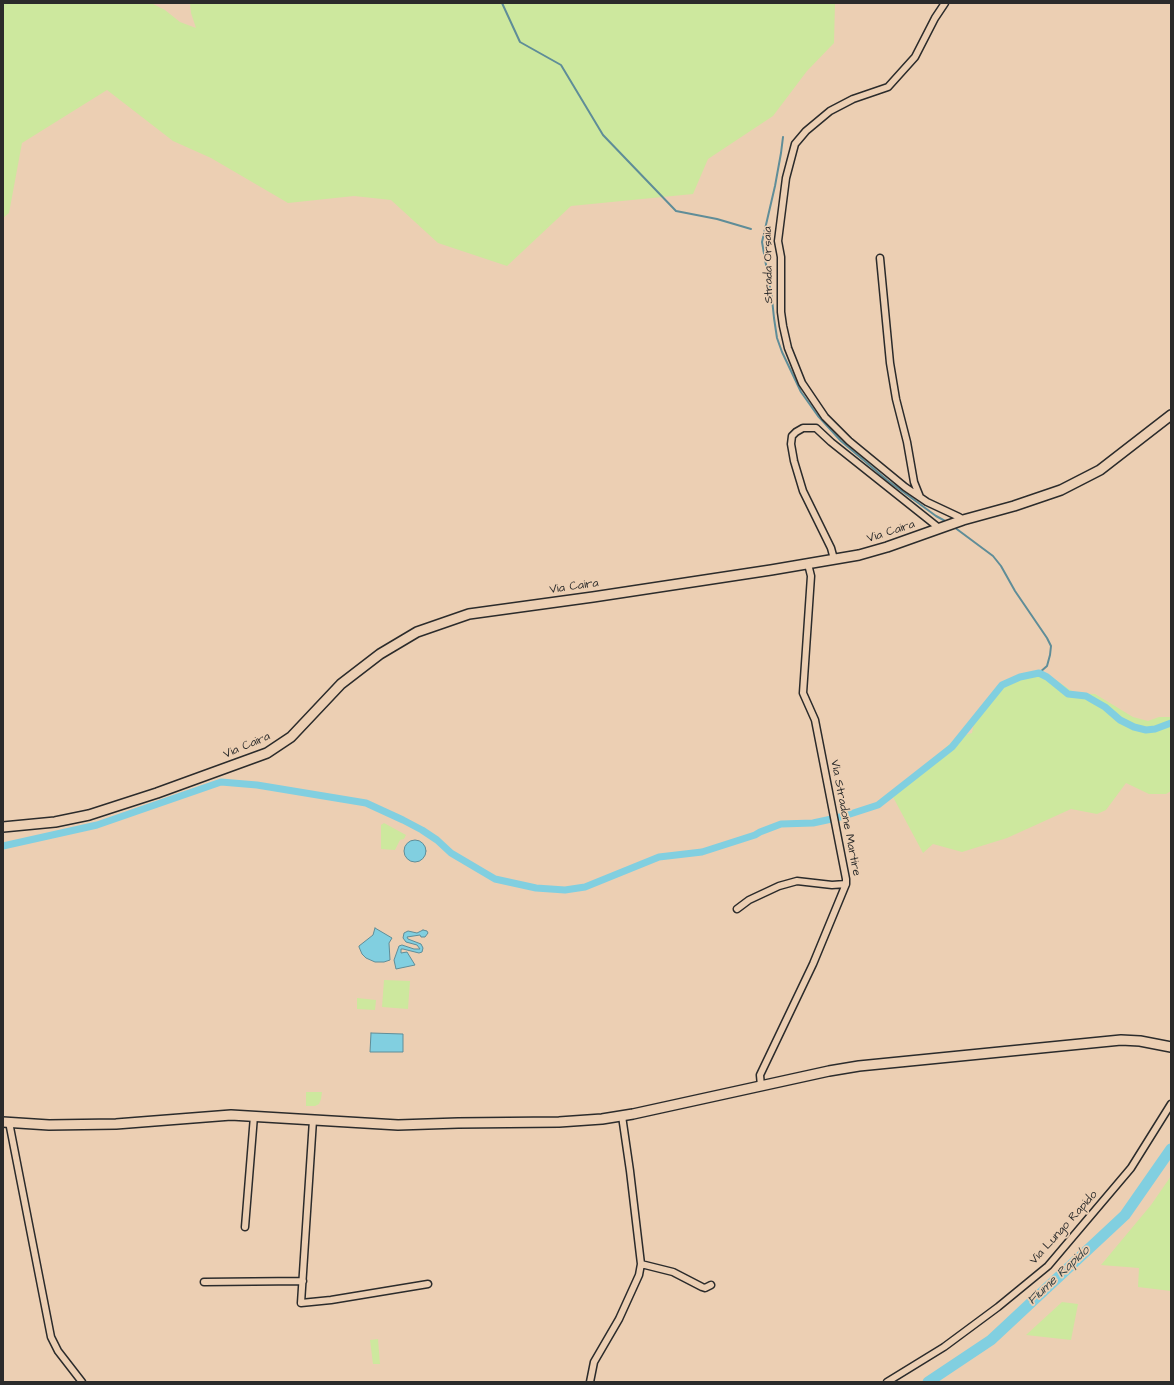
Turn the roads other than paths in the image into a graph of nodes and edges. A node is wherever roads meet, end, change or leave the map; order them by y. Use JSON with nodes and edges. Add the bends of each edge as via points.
{"nodes":[{"id":1,"x":945,"y":3,"type":"edge"},
{"id":2,"x":880,"y":258,"type":"dead end"},
{"id":3,"x":1171,"y":415,"type":"edge"},
{"id":4,"x":920,"y":497,"type":"junction"},
{"id":5,"x":963,"y":520,"type":"junction"},
{"id":6,"x":939,"y":528,"type":"junction"},
{"id":7,"x":834,"y":559,"type":"junction"},
{"id":8,"x":808,"y":564,"type":"junction"},
{"id":9,"x":3,"y":827,"type":"edge"},
{"id":10,"x":846,"y":884,"type":"junction"},
{"id":11,"x":737,"y":909,"type":"dead end"},
{"id":12,"x":1171,"y":1047,"type":"edge"},
{"id":13,"x":761,"y":1086,"type":"junction"},
{"id":14,"x":1171,"y":1104,"type":"edge"},
{"id":15,"x":254,"y":1116,"type":"junction"},
{"id":16,"x":622,"y":1116,"type":"junction"},
{"id":17,"x":313,"y":1120,"type":"junction"},
{"id":18,"x":6,"y":1122,"type":"edge"},
{"id":19,"x":245,"y":1228,"type":"dead end"},
{"id":20,"x":641,"y":1264,"type":"junction"},
{"id":21,"x":303,"y":1281,"type":"junction"},
{"id":22,"x":204,"y":1282,"type":"dead end"},
{"id":23,"x":428,"y":1284,"type":"dead end"},
{"id":24,"x":711,"y":1285,"type":"dead end"},
{"id":25,"x":82,"y":1382,"type":"edge"},
{"id":26,"x":590,"y":1382,"type":"edge"},
{"id":27,"x":887,"y":1382,"type":"edge"}],
"edges":[{"from":1,"to":4,"type":"street","name":"Strada Orsaia","via":[[915,57],[888,87],[853,99],[830,111],[795,144],[786,178],[778,241],[781,256],[783,326],[788,348],[802,383],[825,417],[849,441]]},
{"from":2,"to":4,"type":"street","via":[[896,399],[914,482]]},
{"from":3,"to":5,"type":"street","name":"Via Caira","via":[[1100,470],[1061,490]]},
{"from":4,"to":5,"type":"street","name":"Strada Orsaia"},
{"from":5,"to":6,"type":"street","name":"Via Caira"},
{"from":6,"to":7,"type":"street","name":"Via Caira","via":[[887,547]]},
{"from":6,"to":7,"type":"street","via":[[816,428],[803,428],[792,436],[792,453],[803,491]]},
{"from":7,"to":8,"type":"street","name":"Via Caira"},
{"from":8,"to":9,"type":"street","name":"Via Caira","via":[[469,614],[417,632],[380,654],[341,684],[291,737],[267,753],[89,815],[56,822]]},
{"from":8,"to":10,"type":"street","name":"Via Stradone Martire","via":[[811,576],[803,693],[815,720]]},
{"from":10,"to":11,"type":"street","via":[[797,881],[748,900]]},
{"from":10,"to":13,"type":"street","name":"Via Stradone Martire","via":[[813,964],[760,1075]]},
{"from":12,"to":13,"type":"street","via":[[1131,1040],[1109,1041],[859,1066]]},
{"from":13,"to":16,"type":"street"},
{"from":14,"to":27,"type":"street","name":"Via Lungo Rapido","via":[[1131,1168],[1048,1266],[944,1347]]},
{"from":15,"to":17,"type":"street"},
{"from":15,"to":18,"type":"street","via":[[230,1115],[116,1124],[48,1125]]},
{"from":15,"to":19,"type":"street"},
{"from":16,"to":17,"type":"street","via":[[559,1122],[418,1125]]},
{"from":16,"to":20,"type":"street"},
{"from":17,"to":21,"type":"street"},
{"from":18,"to":25,"type":"street","via":[[51,1336],[58,1351]]},
{"from":20,"to":24,"type":"street","via":[[673,1272],[705,1288]]},
{"from":20,"to":26,"type":"street","via":[[639,1275],[619,1319],[594,1362]]},
{"from":21,"to":22,"type":"street"},
{"from":21,"to":23,"type":"street","via":[[301,1303]]}]}
